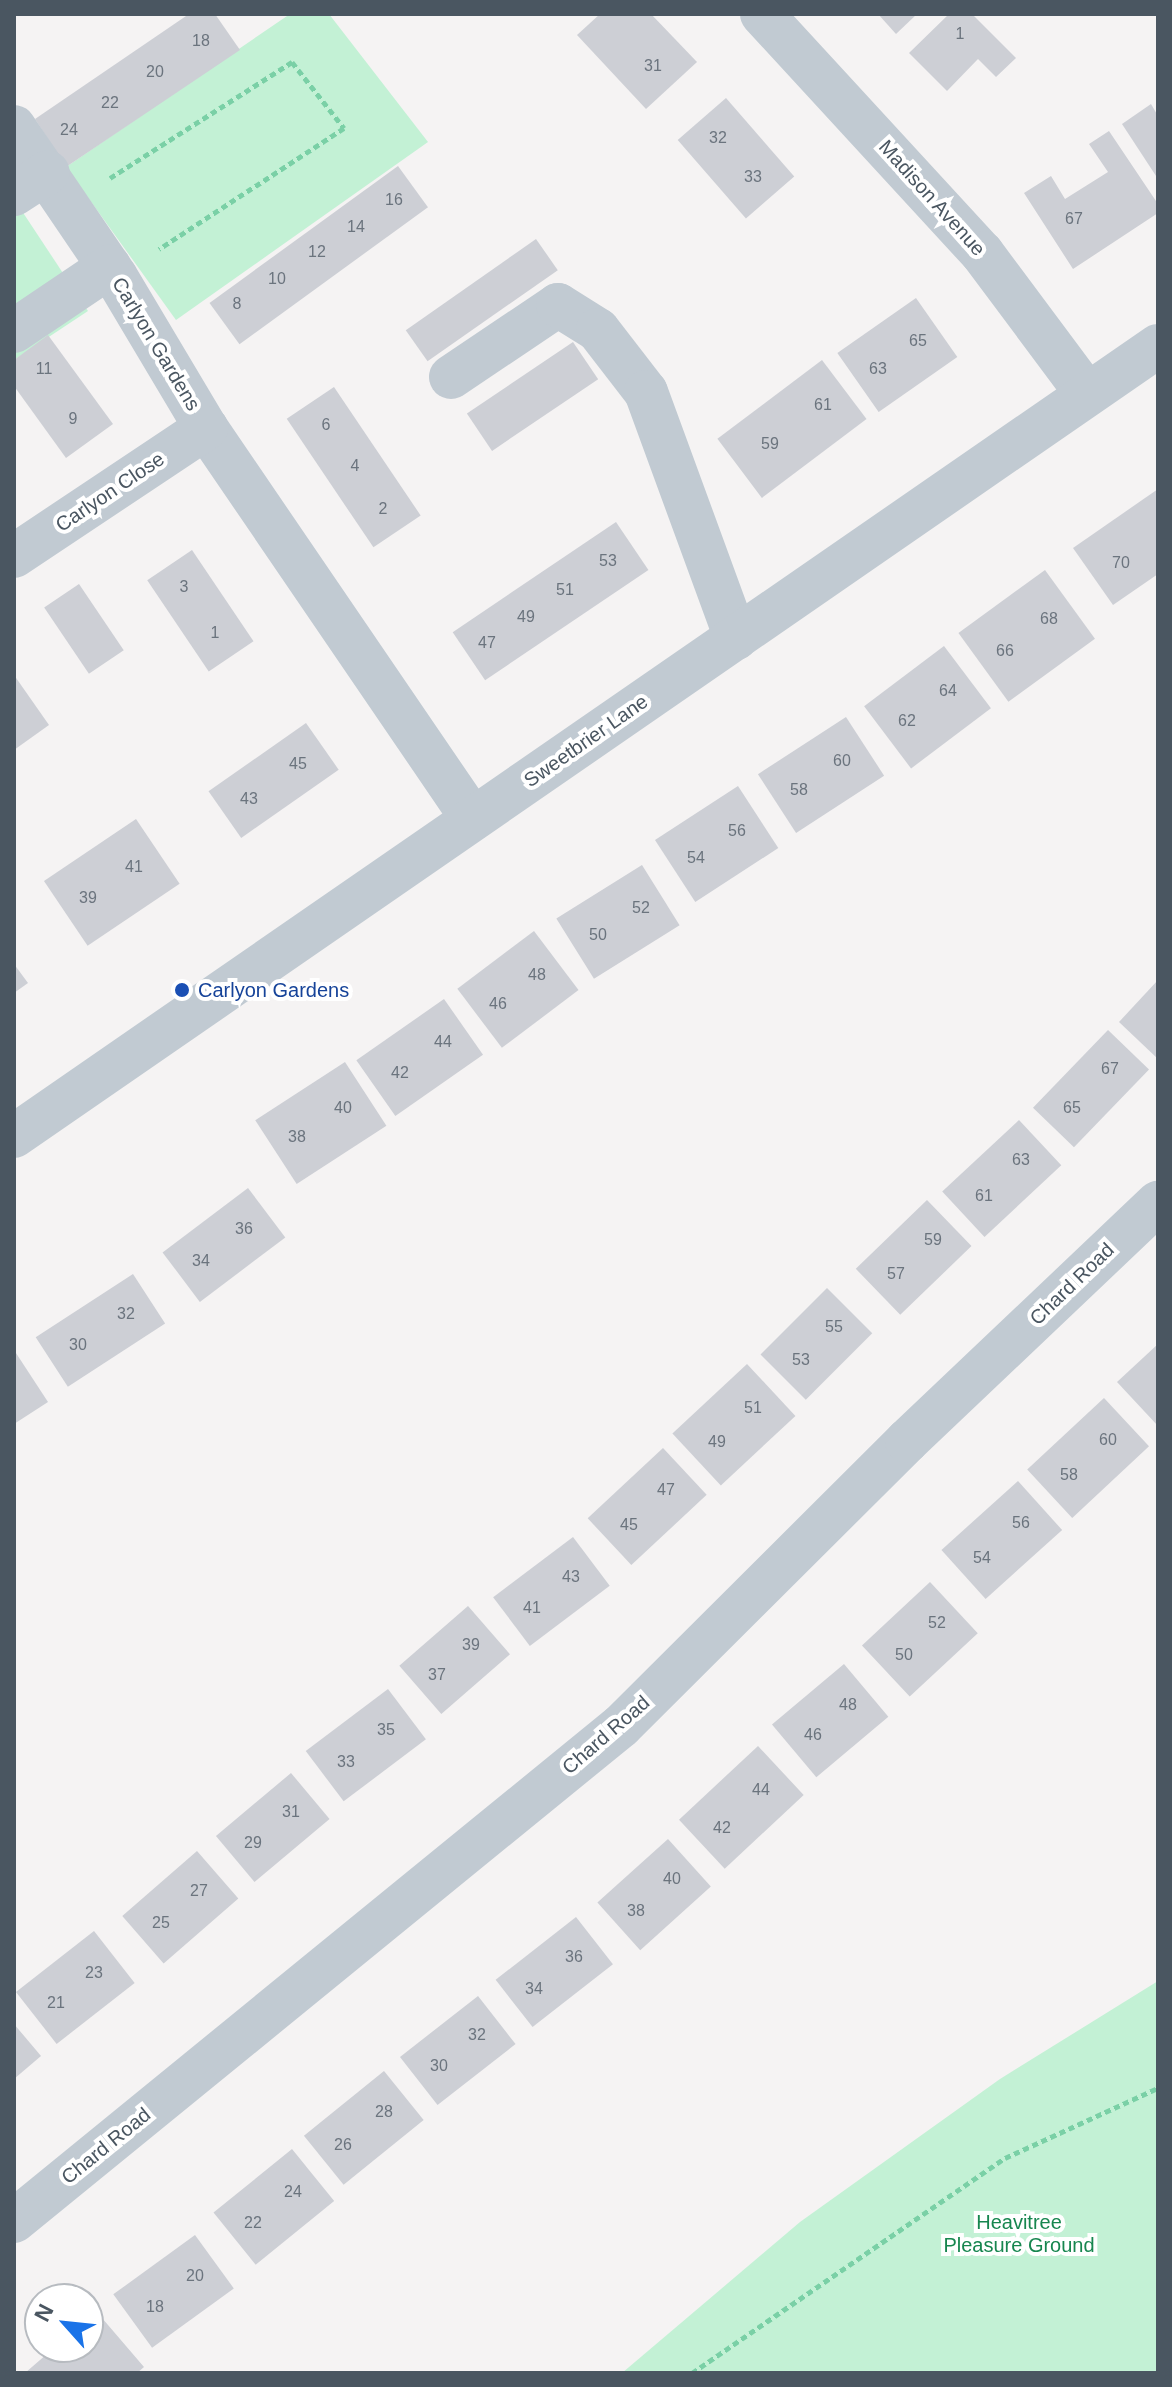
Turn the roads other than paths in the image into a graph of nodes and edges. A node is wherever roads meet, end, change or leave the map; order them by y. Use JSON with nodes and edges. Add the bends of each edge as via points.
{"nodes":[{"id":1,"x":762,"y":14,"type":"edge"},
{"id":2,"x":14,"y":127,"type":"edge"},
{"id":3,"x":43,"y":190,"type":"edge"},
{"id":4,"x":113,"y":272,"type":"junction"},
{"id":5,"x":14,"y":331,"type":"edge"},
{"id":6,"x":1158,"y":346,"type":"edge"},
{"id":7,"x":451,"y":377,"type":"dead end"},
{"id":8,"x":1087,"y":394,"type":"junction"},
{"id":9,"x":206,"y":428,"type":"junction"},
{"id":10,"x":14,"y":556,"type":"edge"},
{"id":11,"x":736,"y":638,"type":"junction"},
{"id":12,"x":473,"y":819,"type":"junction"},
{"id":13,"x":14,"y":1136,"type":"edge"},
{"id":14,"x":1158,"y":1203,"type":"edge"},
{"id":15,"x":14,"y":2221,"type":"edge"}],
"edges":[{"from":1,"to":8,"type":"street","name":"Madison Avenue","via":[[982,253]]},
{"from":2,"to":3,"type":"street","name":"Carlyon Gardens"},
{"from":3,"to":4,"type":"street","name":"Carlyon Gardens"},
{"from":4,"to":5,"type":"street","name":"Carlyon Gardens"},
{"from":4,"to":9,"type":"street","name":"Carlyon Gardens"},
{"from":6,"to":8,"type":"street","name":"Sweetbrier Lane"},
{"from":7,"to":11,"type":"street","via":[[558,305],[598,330],[646,392]]},
{"from":8,"to":11,"type":"street","name":"Sweetbrier Lane"},
{"from":9,"to":10,"type":"street","name":"Carlyon Close"},
{"from":9,"to":12,"type":"street","name":"Carlyon Gardens"},
{"from":11,"to":12,"type":"street","name":"Sweetbrier Lane"},
{"from":12,"to":13,"type":"street","name":"Sweetbrier Lane"},
{"from":14,"to":15,"type":"street","name":"Chard Road","via":[[907,1441],[621,1726]]}]}
